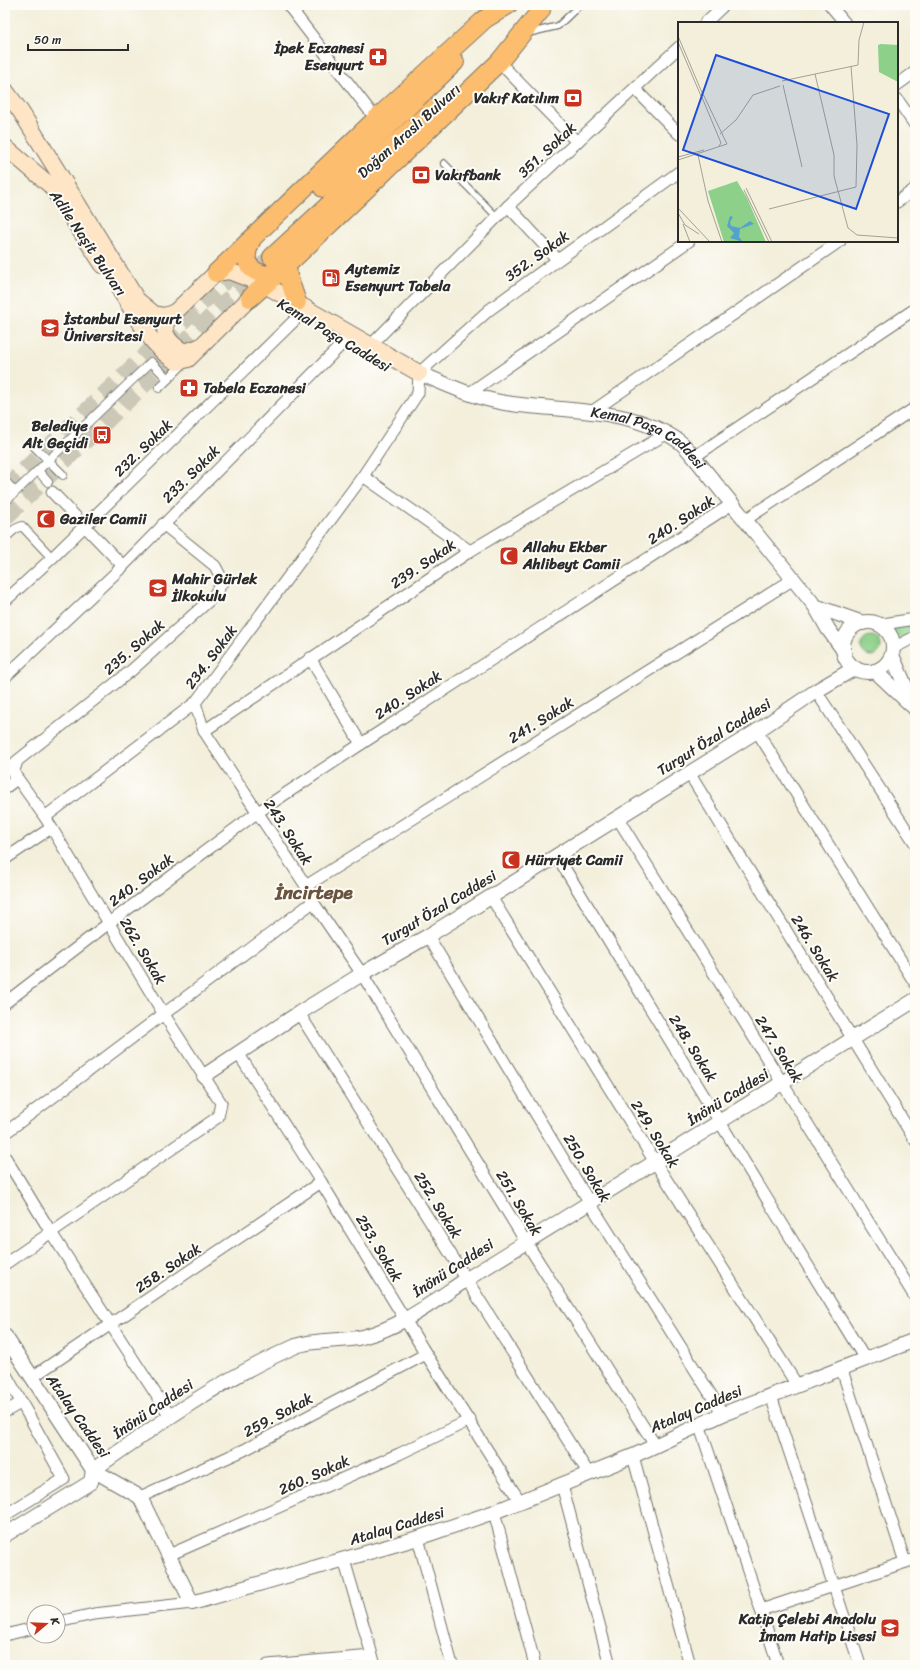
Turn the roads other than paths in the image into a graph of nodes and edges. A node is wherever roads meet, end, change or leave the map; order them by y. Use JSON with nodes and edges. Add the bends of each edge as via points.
{"nodes":[{"id":1,"x":288,"y":5,"type":"edge"},
{"id":2,"x":508,"y":5,"type":"edge"},
{"id":3,"x":515,"y":5,"type":"edge"},
{"id":4,"x":580,"y":5,"type":"edge"},
{"id":5,"x":724,"y":5,"type":"edge"},
{"id":6,"x":830,"y":5,"type":"edge"},
{"id":7,"x":544,"y":8,"type":"edge"},
{"id":8,"x":706,"y":22,"type":"edge"},
{"id":9,"x":844,"y":22,"type":"edge"},
{"id":10,"x":521,"y":35,"type":"junction"},
{"id":11,"x":678,"y":48,"type":"edge"},
{"id":12,"x":499,"y":62,"type":"junction"},
{"id":13,"x":915,"y":72,"type":"edge"},
{"id":14,"x":898,"y":84,"type":"edge"},
{"id":15,"x":635,"y":89,"type":"junction"},
{"id":16,"x":5,"y":90,"type":"edge"},
{"id":17,"x":898,"y":100,"type":"edge"},
{"id":18,"x":376,"y":119,"type":"junction"},
{"id":19,"x":915,"y":125,"type":"edge"},
{"id":20,"x":678,"y":133,"type":"edge"},
{"id":21,"x":578,"y":142,"type":"junction"},
{"id":22,"x":5,"y":147,"type":"edge"},
{"id":23,"x":444,"y":163,"type":"dead end"},
{"id":24,"x":678,"y":173,"type":"edge"},
{"id":25,"x":915,"y":189,"type":"edge"},
{"id":26,"x":898,"y":201,"type":"edge"},
{"id":27,"x":508,"y":206,"type":"junction"},
{"id":28,"x":497,"y":217,"type":"junction"},
{"id":29,"x":688,"y":242,"type":"edge"},
{"id":30,"x":839,"y":242,"type":"edge"},
{"id":31,"x":267,"y":252,"type":"junction"},
{"id":32,"x":557,"y":259,"type":"junction"},
{"id":33,"x":216,"y":273,"type":"junction"},
{"id":34,"x":241,"y":274,"type":"junction"},
{"id":35,"x":265,"y":285,"type":"junction"},
{"id":36,"x":250,"y":298,"type":"junction"},
{"id":37,"x":299,"y":308,"type":"junction"},
{"id":38,"x":915,"y":309,"type":"edge"},
{"id":39,"x":175,"y":312,"type":"junction"},
{"id":40,"x":345,"y":341,"type":"junction"},
{"id":41,"x":370,"y":346,"type":"junction"},
{"id":42,"x":200,"y":347,"type":"junction"},
{"id":43,"x":188,"y":359,"type":"junction"},
{"id":44,"x":419,"y":373,"type":"junction"},
{"id":45,"x":168,"y":379,"type":"junction"},
{"id":46,"x":159,"y":388,"type":"dead end"},
{"id":47,"x":468,"y":394,"type":"junction"},
{"id":48,"x":915,"y":408,"type":"edge"},
{"id":49,"x":590,"y":413,"type":"junction"},
{"id":50,"x":666,"y":434,"type":"junction"},
{"id":51,"x":34,"y":445,"type":"dead end"},
{"id":52,"x":694,"y":457,"type":"junction"},
{"id":53,"x":49,"y":461,"type":"junction"},
{"id":54,"x":38,"y":471,"type":"junction"},
{"id":55,"x":63,"y":475,"type":"dead end"},
{"id":56,"x":363,"y":476,"type":"junction"},
{"id":57,"x":5,"y":481,"type":"edge"},
{"id":58,"x":50,"y":487,"type":"joint"},
{"id":59,"x":15,"y":492,"type":"junction"},
{"id":60,"x":5,"y":502,"type":"edge"},
{"id":61,"x":732,"y":504,"type":"junction"},
{"id":62,"x":745,"y":520,"type":"junction"},
{"id":63,"x":163,"y":524,"type":"junction"},
{"id":64,"x":86,"y":525,"type":"junction"},
{"id":65,"x":22,"y":526,"type":"junction"},
{"id":66,"x":5,"y":532,"type":"edge"},
{"id":67,"x":5,"y":538,"type":"edge"},
{"id":68,"x":470,"y":551,"type":"junction"},
{"id":69,"x":52,"y":558,"type":"junction"},
{"id":70,"x":123,"y":566,"type":"junction"},
{"id":71,"x":792,"y":580,"type":"junction"},
{"id":72,"x":5,"y":601,"type":"edge"},
{"id":73,"x":815,"y":606,"type":"junction"},
{"id":74,"x":915,"y":618,"type":"edge"},
{"id":75,"x":868,"y":623,"type":"junction"},
{"id":76,"x":915,"y":637,"type":"edge"},
{"id":77,"x":844,"y":650,"type":"junction"},
{"id":78,"x":892,"y":651,"type":"junction"},
{"id":79,"x":310,"y":658,"type":"junction"},
{"id":80,"x":855,"y":668,"type":"junction"},
{"id":81,"x":875,"y":671,"type":"junction"},
{"id":82,"x":5,"y":677,"type":"edge"},
{"id":83,"x":816,"y":691,"type":"junction"},
{"id":84,"x":195,"y":703,"type":"junction"},
{"id":85,"x":914,"y":708,"type":"edge"},
{"id":86,"x":204,"y":731,"type":"junction"},
{"id":87,"x":756,"y":731,"type":"junction"},
{"id":88,"x":361,"y":744,"type":"junction"},
{"id":89,"x":5,"y":761,"type":"edge"},
{"id":90,"x":14,"y":771,"type":"junction"},
{"id":91,"x":689,"y":773,"type":"junction"},
{"id":92,"x":5,"y":788,"type":"edge"},
{"id":93,"x":258,"y":812,"type":"junction"},
{"id":94,"x":45,"y":817,"type":"junction"},
{"id":95,"x":617,"y":817,"type":"junction"},
{"id":96,"x":52,"y":828,"type":"junction"},
{"id":97,"x":915,"y":843,"type":"edge"},
{"id":98,"x":557,"y":856,"type":"junction"},
{"id":99,"x":5,"y":859,"type":"edge"},
{"id":100,"x":306,"y":886,"type":"junction"},
{"id":101,"x":491,"y":897,"type":"junction"},
{"id":102,"x":313,"y":902,"type":"junction"},
{"id":103,"x":108,"y":923,"type":"junction"},
{"id":104,"x":428,"y":936,"type":"junction"},
{"id":105,"x":362,"y":974,"type":"junction"},
{"id":106,"x":915,"y":983,"type":"edge"},
{"id":107,"x":915,"y":1000,"type":"edge"},
{"id":108,"x":5,"y":1003,"type":"edge"},
{"id":109,"x":164,"y":1013,"type":"junction"},
{"id":110,"x":299,"y":1013,"type":"junction"},
{"id":111,"x":854,"y":1038,"type":"junction"},
{"id":112,"x":238,"y":1053,"type":"junction"},
{"id":113,"x":204,"y":1076,"type":"junction"},
{"id":114,"x":783,"y":1083,"type":"junction"},
{"id":115,"x":721,"y":1122,"type":"junction"},
{"id":116,"x":5,"y":1133,"type":"edge"},
{"id":117,"x":915,"y":1140,"type":"edge"},
{"id":118,"x":5,"y":1157,"type":"edge"},
{"id":119,"x":655,"y":1162,"type":"junction"},
{"id":120,"x":321,"y":1182,"type":"junction"},
{"id":121,"x":590,"y":1203,"type":"junction"},
{"id":122,"x":52,"y":1234,"type":"junction"},
{"id":123,"x":526,"y":1242,"type":"junction"},
{"id":124,"x":5,"y":1264,"type":"edge"},
{"id":125,"x":467,"y":1279,"type":"junction"},
{"id":126,"x":915,"y":1297,"type":"edge"},
{"id":127,"x":405,"y":1320,"type":"junction"},
{"id":128,"x":111,"y":1325,"type":"junction"},
{"id":129,"x":5,"y":1336,"type":"edge"},
{"id":130,"x":914,"y":1342,"type":"edge"},
{"id":131,"x":426,"y":1354,"type":"junction"},
{"id":132,"x":865,"y":1358,"type":"junction"},
{"id":133,"x":841,"y":1367,"type":"junction"},
{"id":134,"x":5,"y":1373,"type":"edge"},
{"id":135,"x":31,"y":1378,"type":"junction"},
{"id":136,"x":797,"y":1385,"type":"junction"},
{"id":137,"x":770,"y":1396,"type":"junction"},
{"id":138,"x":22,"y":1402,"type":"junction"},
{"id":139,"x":5,"y":1412,"type":"edge"},
{"id":140,"x":723,"y":1414,"type":"junction"},
{"id":141,"x":170,"y":1416,"type":"junction"},
{"id":142,"x":470,"y":1420,"type":"junction"},
{"id":143,"x":699,"y":1424,"type":"junction"},
{"id":144,"x":655,"y":1445,"type":"junction"},
{"id":145,"x":633,"y":1456,"type":"junction"},
{"id":146,"x":93,"y":1470,"type":"junction"},
{"id":147,"x":589,"y":1474,"type":"junction"},
{"id":148,"x":562,"y":1485,"type":"junction"},
{"id":149,"x":140,"y":1497,"type":"junction"},
{"id":150,"x":519,"y":1500,"type":"junction"},
{"id":151,"x":494,"y":1512,"type":"junction"},
{"id":152,"x":5,"y":1515,"type":"edge"},
{"id":153,"x":5,"y":1535,"type":"edge"},
{"id":154,"x":418,"y":1538,"type":"junction"},
{"id":155,"x":169,"y":1555,"type":"junction"},
{"id":156,"x":344,"y":1560,"type":"junction"},
{"id":157,"x":910,"y":1560,"type":"edge"},
{"id":158,"x":834,"y":1587,"type":"junction"},
{"id":159,"x":192,"y":1603,"type":"junction"},
{"id":160,"x":761,"y":1610,"type":"junction"},
{"id":161,"x":66,"y":1620,"type":"edge"},
{"id":162,"x":26,"y":1630,"type":"edge"},
{"id":163,"x":5,"y":1635,"type":"edge"},
{"id":164,"x":374,"y":1660,"type":"edge"},
{"id":165,"x":268,"y":1665,"type":"edge"},
{"id":166,"x":452,"y":1665,"type":"edge"},
{"id":167,"x":535,"y":1665,"type":"edge"},
{"id":168,"x":610,"y":1665,"type":"edge"},
{"id":169,"x":690,"y":1665,"type":"edge"},
{"id":170,"x":778,"y":1665,"type":"edge"},
{"id":171,"x":860,"y":1665,"type":"edge"}],
"edges":[{"from":1,"to":18,"type":"street"},
{"from":2,"to":18,"type":"main road","via":[[485,19]]},
{"from":3,"to":31,"type":"main road","name":"Doğan Araslı Bulvarı"},
{"from":4,"to":10,"type":"lane","via":[[558,26]]},
{"from":5,"to":8,"type":"street"},
{"from":6,"to":9,"type":"street"},
{"from":7,"to":10,"type":"main road"},
{"from":7,"to":31,"type":"main road","name":"Doğan Araslı Bulvarı"},
{"from":10,"to":12,"type":"main road"},
{"from":11,"to":15,"type":"street","name":"351. Sokak"},
{"from":12,"to":21,"type":"street"},
{"from":12,"to":31,"type":"main road"},
{"from":13,"to":14,"type":"street"},
{"from":15,"to":20,"type":"street"},
{"from":15,"to":21,"type":"street","name":"351. Sokak"},
{"from":16,"to":39,"type":"main road","name":"Adile Naşit Bulvarı","via":[[138,300],[154,314],[165,316]]},
{"from":17,"to":19,"type":"street"},
{"from":18,"to":31,"type":"main road"},
{"from":21,"to":27,"type":"street","name":"351. Sokak"},
{"from":22,"to":43,"type":"main road","name":"Adile Naşit Bulvarı","via":[[51,186],[152,339],[166,356],[177,362]]},
{"from":23,"to":28,"type":"lane"},
{"from":24,"to":32,"type":"street","name":"352. Sokak"},
{"from":25,"to":26,"type":"street"},
{"from":27,"to":28,"type":"street","name":"351. Sokak"},
{"from":27,"to":32,"type":"street"},
{"from":28,"to":41,"type":"street","name":"351. Sokak"},
{"from":29,"to":47,"type":"street"},
{"from":30,"to":49,"type":"street"},
{"from":31,"to":33,"type":"main road"},
{"from":31,"to":35,"type":"main road"},
{"from":31,"to":37,"type":"main road","via":[[288,276]]},
{"from":32,"to":44,"type":"street","name":"352. Sokak","via":[[489,310]]},
{"from":33,"to":34,"type":"main road","via":[[229,271]]},
{"from":33,"to":39,"type":"main road"},
{"from":34,"to":35,"type":"main road"},
{"from":34,"to":36,"type":"main road","via":[[250,288]]},
{"from":35,"to":36,"type":"main road"},
{"from":35,"to":37,"type":"main road"},
{"from":36,"to":37,"type":"main road","name":"Kemal Paşa Caddesi","via":[[264,297]]},
{"from":36,"to":42,"type":"main road"},
{"from":37,"to":40,"type":"main road","name":"Kemal Paşa Caddesi"},
{"from":37,"to":41,"type":"main road","name":"Kemal Paşa Caddesi"},
{"from":37,"to":64,"type":"street","name":"232. Sokak"},
{"from":38,"to":52,"type":"street"},
{"from":39,"to":42,"type":"main road","via":[[164,326],[174,346],[185,352]]},
{"from":40,"to":44,"type":"main road","name":"Kemal Paşa Caddesi","via":[[394,372]]},
{"from":40,"to":63,"type":"street","name":"233. Sokak"},
{"from":41,"to":44,"type":"main road","name":"Kemal Paşa Caddesi"},
{"from":42,"to":43,"type":"main road"},
{"from":43,"to":45,"type":"street"},
{"from":44,"to":47,"type":"street","name":"Kemal Paşa Caddesi"},
{"from":44,"to":56,"type":"street","name":"234. Sokak","via":[[418,393]]},
{"from":45,"to":46,"type":"street"},
{"from":45,"to":53,"type":"street","via":[[151,362]]},
{"from":47,"to":49,"type":"street","name":"Kemal Paşa Caddesi","via":[[504,403]]},
{"from":48,"to":62,"type":"street"},
{"from":49,"to":50,"type":"street","name":"Kemal Paşa Caddesi","via":[[645,423]]},
{"from":50,"to":52,"type":"street","name":"Kemal Paşa Caddesi","via":[[680,442]]},
{"from":50,"to":68,"type":"street","name":"239. Sokak"},
{"from":51,"to":53,"type":"street"},
{"from":52,"to":61,"type":"street","name":"Kemal Paşa Caddesi"},
{"from":53,"to":54,"type":"street"},
{"from":53,"to":55,"type":"street"},
{"from":54,"to":58,"type":"street"},
{"from":54,"to":59,"type":"street"},
{"from":56,"to":68,"type":"street"},
{"from":56,"to":84,"type":"street","name":"234. Sokak"},
{"from":57,"to":59,"type":"street"},
{"from":58,"to":64,"type":"street"},
{"from":59,"to":60,"type":"street"},
{"from":61,"to":62,"type":"street","name":"Kemal Paşa Caddesi"},
{"from":61,"to":88,"type":"street","name":"240. Sokak"},
{"from":62,"to":71,"type":"street","name":"Kemal Paşa Caddesi"},
{"from":63,"to":70,"type":"street","name":"233. Sokak"},
{"from":63,"to":90,"type":"street","name":"235. Sokak","via":[[215,566],[222,581],[213,596],[132,670],[18,761]]},
{"from":64,"to":69,"type":"street","name":"232. Sokak"},
{"from":64,"to":70,"type":"street"},
{"from":65,"to":66,"type":"street","via":[[15,523]]},
{"from":65,"to":67,"type":"street","via":[[14,529]]},
{"from":65,"to":69,"type":"street"},
{"from":68,"to":79,"type":"street","name":"239. Sokak"},
{"from":69,"to":72,"type":"street","name":"232. Sokak"},
{"from":70,"to":82,"type":"street","name":"233. Sokak"},
{"from":71,"to":73,"type":"street","name":"Kemal Paşa Caddesi"},
{"from":71,"to":100,"type":"street","name":"241. Sokak"},
{"from":73,"to":75,"type":"street","name":"Kemal Paşa Caddesi"},
{"from":73,"to":77,"type":"street","name":"Kemal Paşa Caddesi"},
{"from":74,"to":75,"type":"street","via":[[883,624]]},
{"from":75,"to":77,"type":"street","via":[[856,626],[846,636]]},
{"from":75,"to":78,"type":"street","via":[[881,626],[888,632],[892,639]]},
{"from":76,"to":78,"type":"street"},
{"from":77,"to":80,"type":"street","via":[[850,664]]},
{"from":78,"to":81,"type":"street","via":[[888,662]]},
{"from":78,"to":85,"type":"street"},
{"from":79,"to":86,"type":"street","name":"239. Sokak"},
{"from":79,"to":88,"type":"street"},
{"from":80,"to":81,"type":"street"},
{"from":80,"to":83,"type":"street","name":"Turgut Özal Caddesi"},
{"from":81,"to":85,"type":"street"},
{"from":83,"to":87,"type":"street","name":"Turgut Özal Caddesi"},
{"from":83,"to":97,"type":"street"},
{"from":84,"to":86,"type":"street","name":"243. Sokak"},
{"from":84,"to":94,"type":"street","name":"234. Sokak"},
{"from":86,"to":93,"type":"street","name":"243. Sokak"},
{"from":87,"to":91,"type":"street","name":"Turgut Özal Caddesi"},
{"from":87,"to":106,"type":"street"},
{"from":88,"to":93,"type":"street","name":"240. Sokak"},
{"from":89,"to":90,"type":"street","name":"262. Sokak"},
{"from":90,"to":92,"type":"street","name":"235. Sokak","via":[[14,781]]},
{"from":90,"to":94,"type":"street","name":"262. Sokak"},
{"from":91,"to":95,"type":"street","name":"Turgut Özal Caddesi"},
{"from":91,"to":111,"type":"street","name":"246. Sokak"},
{"from":93,"to":100,"type":"street","name":"243. Sokak"},
{"from":93,"to":103,"type":"street","name":"240. Sokak"},
{"from":94,"to":96,"type":"street","name":"262. Sokak"},
{"from":95,"to":98,"type":"street","name":"Turgut Özal Caddesi"},
{"from":95,"to":114,"type":"street","name":"247. Sokak"},
{"from":96,"to":99,"type":"street"},
{"from":96,"to":103,"type":"street","name":"262. Sokak"},
{"from":98,"to":101,"type":"street","name":"Turgut Özal Caddesi"},
{"from":98,"to":115,"type":"street","name":"248. Sokak"},
{"from":100,"to":102,"type":"street","name":"243. Sokak"},
{"from":101,"to":104,"type":"street","name":"Turgut Özal Caddesi"},
{"from":101,"to":119,"type":"street","name":"249. Sokak"},
{"from":102,"to":105,"type":"street","name":"243. Sokak"},
{"from":102,"to":109,"type":"street"},
{"from":103,"to":108,"type":"street","name":"240. Sokak"},
{"from":103,"to":109,"type":"street","name":"262. Sokak"},
{"from":104,"to":105,"type":"street","name":"Turgut Özal Caddesi"},
{"from":104,"to":121,"type":"street","name":"250. Sokak"},
{"from":105,"to":110,"type":"street","name":"Turgut Özal Caddesi"},
{"from":105,"to":123,"type":"street","name":"251. Sokak"},
{"from":107,"to":111,"type":"street","name":"İnönü Caddesi"},
{"from":109,"to":113,"type":"street","name":"262. Sokak"},
{"from":109,"to":116,"type":"street"},
{"from":110,"to":112,"type":"street","name":"Turgut Özal Caddesi"},
{"from":110,"to":125,"type":"street","name":"252. Sokak"},
{"from":111,"to":114,"type":"street","name":"İnönü Caddesi"},
{"from":111,"to":117,"type":"street","name":"246. Sokak"},
{"from":112,"to":113,"type":"street","name":"Turgut Özal Caddesi"},
{"from":112,"to":120,"type":"street","name":"253. Sokak"},
{"from":113,"to":122,"type":"street","name":"262. Sokak","via":[[220,1103],[218,1118]]},
{"from":114,"to":115,"type":"street","name":"İnönü Caddesi"},
{"from":114,"to":126,"type":"street","name":"247. Sokak"},
{"from":115,"to":119,"type":"street","name":"İnönü Caddesi"},
{"from":115,"to":132,"type":"street","name":"248. Sokak"},
{"from":118,"to":122,"type":"street"},
{"from":119,"to":121,"type":"street","name":"İnönü Caddesi"},
{"from":119,"to":136,"type":"street","name":"249. Sokak"},
{"from":120,"to":127,"type":"street","name":"253. Sokak"},
{"from":120,"to":128,"type":"street","name":"258. Sokak"},
{"from":121,"to":123,"type":"street","name":"İnönü Caddesi"},
{"from":121,"to":140,"type":"street","name":"250. Sokak"},
{"from":122,"to":124,"type":"street","name":"262. Sokak"},
{"from":122,"to":128,"type":"street"},
{"from":123,"to":125,"type":"street","name":"İnönü Caddesi"},
{"from":123,"to":144,"type":"street","name":"251. Sokak"},
{"from":125,"to":127,"type":"street","name":"İnönü Caddesi"},
{"from":125,"to":147,"type":"street","name":"252. Sokak"},
{"from":127,"to":131,"type":"street","name":"253. Sokak"},
{"from":127,"to":141,"type":"street","name":"İnönü Caddesi","via":[[383,1331],[360,1337],[299,1345],[227,1381]]},
{"from":128,"to":135,"type":"street","name":"258. Sokak"},
{"from":128,"to":141,"type":"street"},
{"from":129,"to":135,"type":"street","name":"Atalay Caddesi"},
{"from":130,"to":132,"type":"street","name":"Atalay Caddesi"},
{"from":131,"to":142,"type":"street","name":"253. Sokak"},
{"from":131,"to":149,"type":"street","name":"259. Sokak","via":[[244,1450]]},
{"from":132,"to":133,"type":"street","name":"Atalay Caddesi"},
{"from":133,"to":136,"type":"street","name":"Atalay Caddesi"},
{"from":133,"to":157,"type":"street"},
{"from":134,"to":138,"type":"street"},
{"from":135,"to":146,"type":"street","name":"Atalay Caddesi"},
{"from":136,"to":137,"type":"street","name":"Atalay Caddesi"},
{"from":137,"to":140,"type":"street","name":"Atalay Caddesi"},
{"from":137,"to":158,"type":"street"},
{"from":138,"to":139,"type":"street"},
{"from":138,"to":152,"type":"street","via":[[64,1479]]},
{"from":140,"to":143,"type":"street","name":"Atalay Caddesi"},
{"from":141,"to":146,"type":"street","name":"İnönü Caddesi"},
{"from":142,"to":150,"type":"street","name":"253. Sokak"},
{"from":142,"to":155,"type":"street","name":"260. Sokak"},
{"from":143,"to":144,"type":"street","name":"Atalay Caddesi"},
{"from":143,"to":160,"type":"street"},
{"from":144,"to":145,"type":"street","name":"Atalay Caddesi"},
{"from":145,"to":147,"type":"street","name":"Atalay Caddesi"},
{"from":145,"to":169,"type":"street"},
{"from":146,"to":149,"type":"street","name":"Atalay Caddesi"},
{"from":146,"to":153,"type":"street","name":"İnönü Caddesi","via":[[91,1482]]},
{"from":147,"to":148,"type":"street","name":"Atalay Caddesi"},
{"from":148,"to":150,"type":"street","name":"Atalay Caddesi"},
{"from":148,"to":168,"type":"street"},
{"from":149,"to":155,"type":"street"},
{"from":150,"to":151,"type":"street","name":"Atalay Caddesi"},
{"from":151,"to":154,"type":"street","name":"Atalay Caddesi"},
{"from":151,"to":167,"type":"street"},
{"from":154,"to":156,"type":"street","name":"Atalay Caddesi"},
{"from":154,"to":166,"type":"street"},
{"from":155,"to":159,"type":"street"},
{"from":156,"to":159,"type":"street","name":"Atalay Caddesi"},
{"from":156,"to":164,"type":"street"},
{"from":157,"to":158,"type":"street"},
{"from":158,"to":160,"type":"street"},
{"from":158,"to":171,"type":"street"},
{"from":159,"to":161,"type":"street","via":[[94,1614]]},
{"from":160,"to":170,"type":"street"},
{"from":162,"to":163,"type":"street"},
{"from":164,"to":165,"type":"street"}]}
